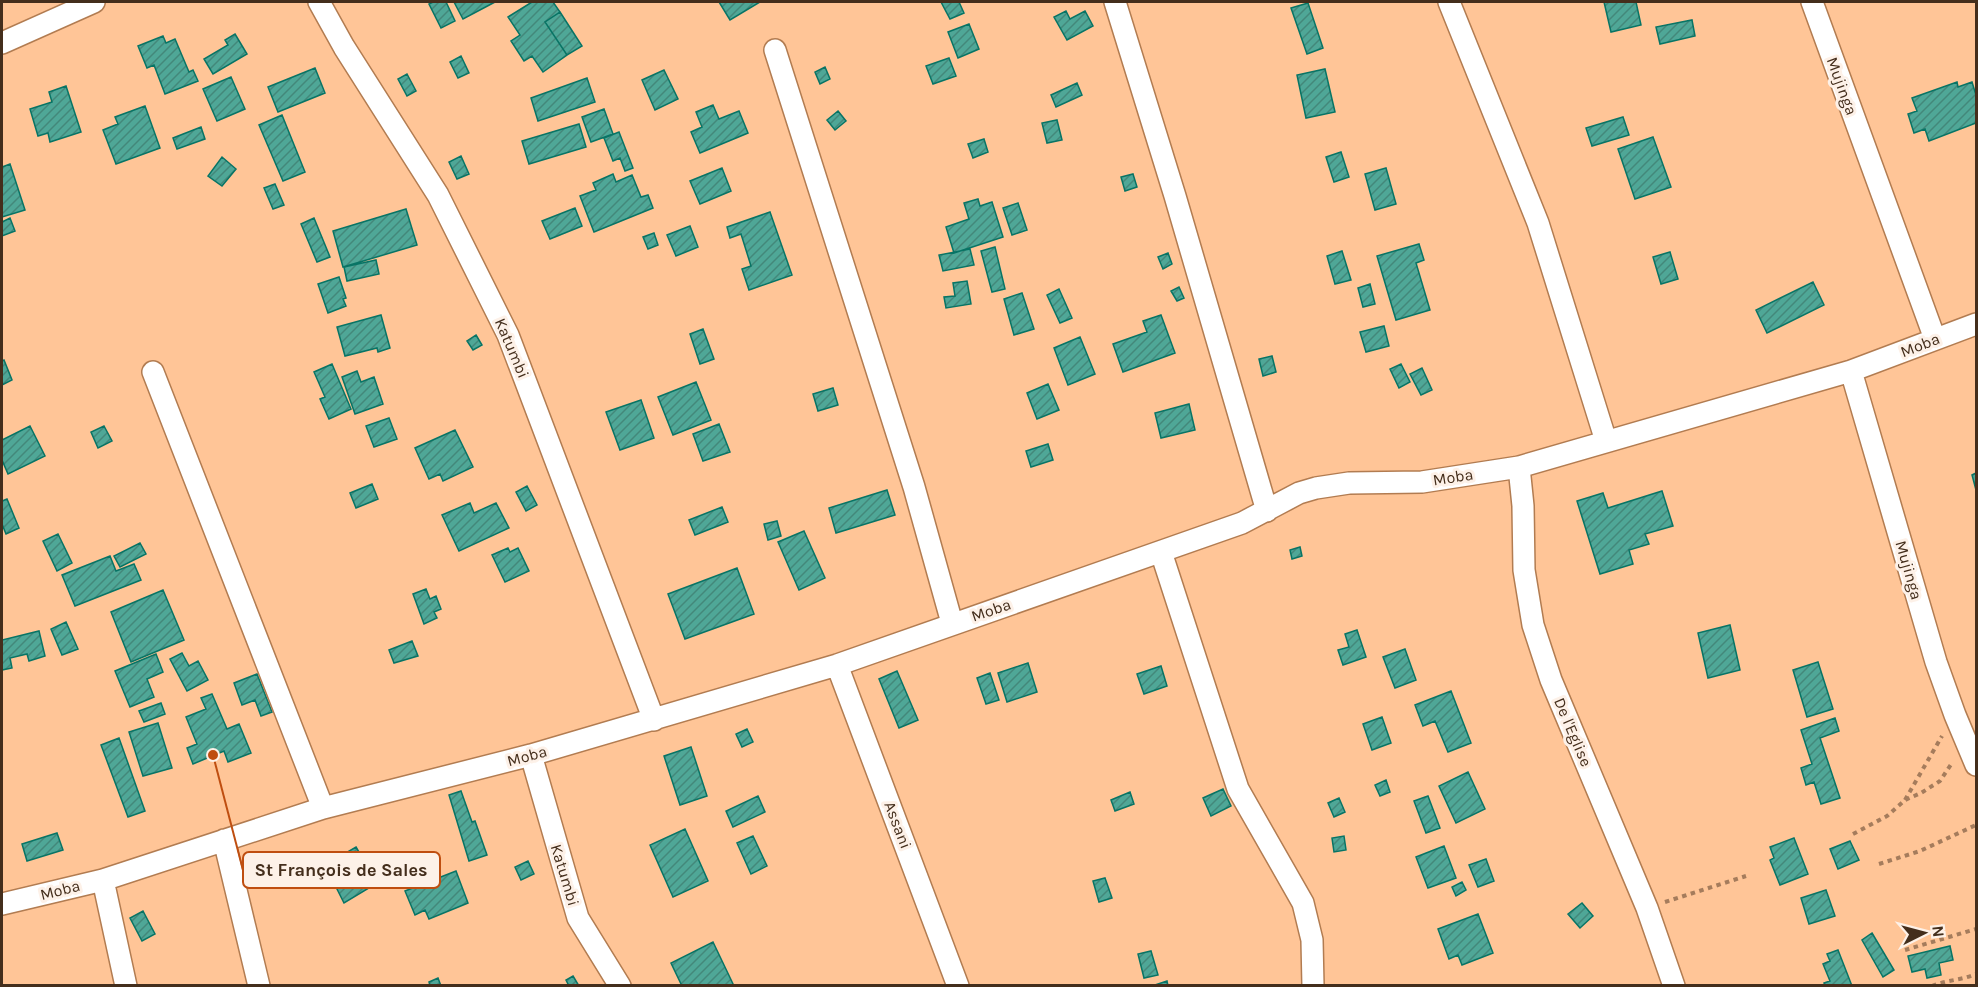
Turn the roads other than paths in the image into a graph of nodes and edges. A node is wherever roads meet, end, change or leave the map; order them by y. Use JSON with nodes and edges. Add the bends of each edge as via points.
{"nodes":[{"id":1,"x":94,"y":2,"type":"edge"},
{"id":2,"x":319,"y":2,"type":"edge"},
{"id":3,"x":1115,"y":2,"type":"edge"},
{"id":4,"x":1449,"y":2,"type":"edge"},
{"id":5,"x":1812,"y":2,"type":"edge"},
{"id":6,"x":2,"y":43,"type":"edge"},
{"id":7,"x":775,"y":50,"type":"dead end"},
{"id":8,"x":1977,"y":324,"type":"edge"},
{"id":9,"x":1935,"y":339,"type":"junction"},
{"id":10,"x":1851,"y":371,"type":"junction"},
{"id":11,"x":153,"y":372,"type":"dead end"},
{"id":12,"x":1606,"y":441,"type":"junction"},
{"id":13,"x":1519,"y":467,"type":"junction"},
{"id":14,"x":1267,"y":511,"type":"junction"},
{"id":15,"x":1161,"y":552,"type":"junction"},
{"id":16,"x":952,"y":623,"type":"junction"},
{"id":17,"x":837,"y":665,"type":"junction"},
{"id":18,"x":654,"y":720,"type":"junction"},
{"id":19,"x":531,"y":755,"type":"junction"},
{"id":20,"x":1974,"y":759,"type":"edge"},
{"id":21,"x":323,"y":808,"type":"junction"},
{"id":22,"x":224,"y":840,"type":"junction"},
{"id":23,"x":103,"y":880,"type":"junction"},
{"id":24,"x":2,"y":904,"type":"edge"},
{"id":25,"x":126,"y":986,"type":"edge"},
{"id":26,"x":259,"y":986,"type":"edge"},
{"id":27,"x":620,"y":986,"type":"edge"},
{"id":28,"x":958,"y":986,"type":"edge"},
{"id":29,"x":1313,"y":986,"type":"edge"},
{"id":30,"x":1674,"y":986,"type":"edge"}],
"edges":[{"from":1,"to":6,"type":"street"},
{"from":2,"to":18,"type":"street","name":"Katumbi","via":[[438,195],[508,335]]},
{"from":3,"to":14,"type":"street"},
{"from":4,"to":12,"type":"street","via":[[1538,223]]},
{"from":5,"to":9,"type":"street","name":"Mujinga"},
{"from":7,"to":16,"type":"street","via":[[914,487]]},
{"from":8,"to":9,"type":"street","name":"Moba"},
{"from":9,"to":10,"type":"street","name":"Moba"},
{"from":10,"to":12,"type":"street","name":"Moba"},
{"from":10,"to":20,"type":"street","name":"Mujinga","via":[[1936,662]]},
{"from":11,"to":21,"type":"street"},
{"from":12,"to":13,"type":"street","name":"Moba"},
{"from":13,"to":14,"type":"street","name":"Moba","via":[[1422,482],[1349,483],[1316,488]]},
{"from":13,"to":30,"type":"street","name":"De l'Eglise","via":[[1524,570],[1533,625],[1551,680],[1647,908]]},
{"from":14,"to":15,"type":"street","name":"Moba"},
{"from":15,"to":16,"type":"street","name":"Moba"},
{"from":15,"to":29,"type":"street","via":[[1238,789],[1303,903],[1312,940]]},
{"from":16,"to":17,"type":"street","name":"Moba"},
{"from":17,"to":18,"type":"street","name":"Moba"},
{"from":17,"to":28,"type":"street","name":"Assani"},
{"from":18,"to":19,"type":"street","name":"Moba"},
{"from":19,"to":21,"type":"street","name":"Moba"},
{"from":19,"to":27,"type":"street","name":"Katumbi","via":[[578,918]]},
{"from":21,"to":22,"type":"street","name":"Moba"},
{"from":22,"to":23,"type":"street","name":"Moba"},
{"from":22,"to":26,"type":"street"},
{"from":23,"to":24,"type":"street","name":"Moba"},
{"from":23,"to":25,"type":"street"}]}
